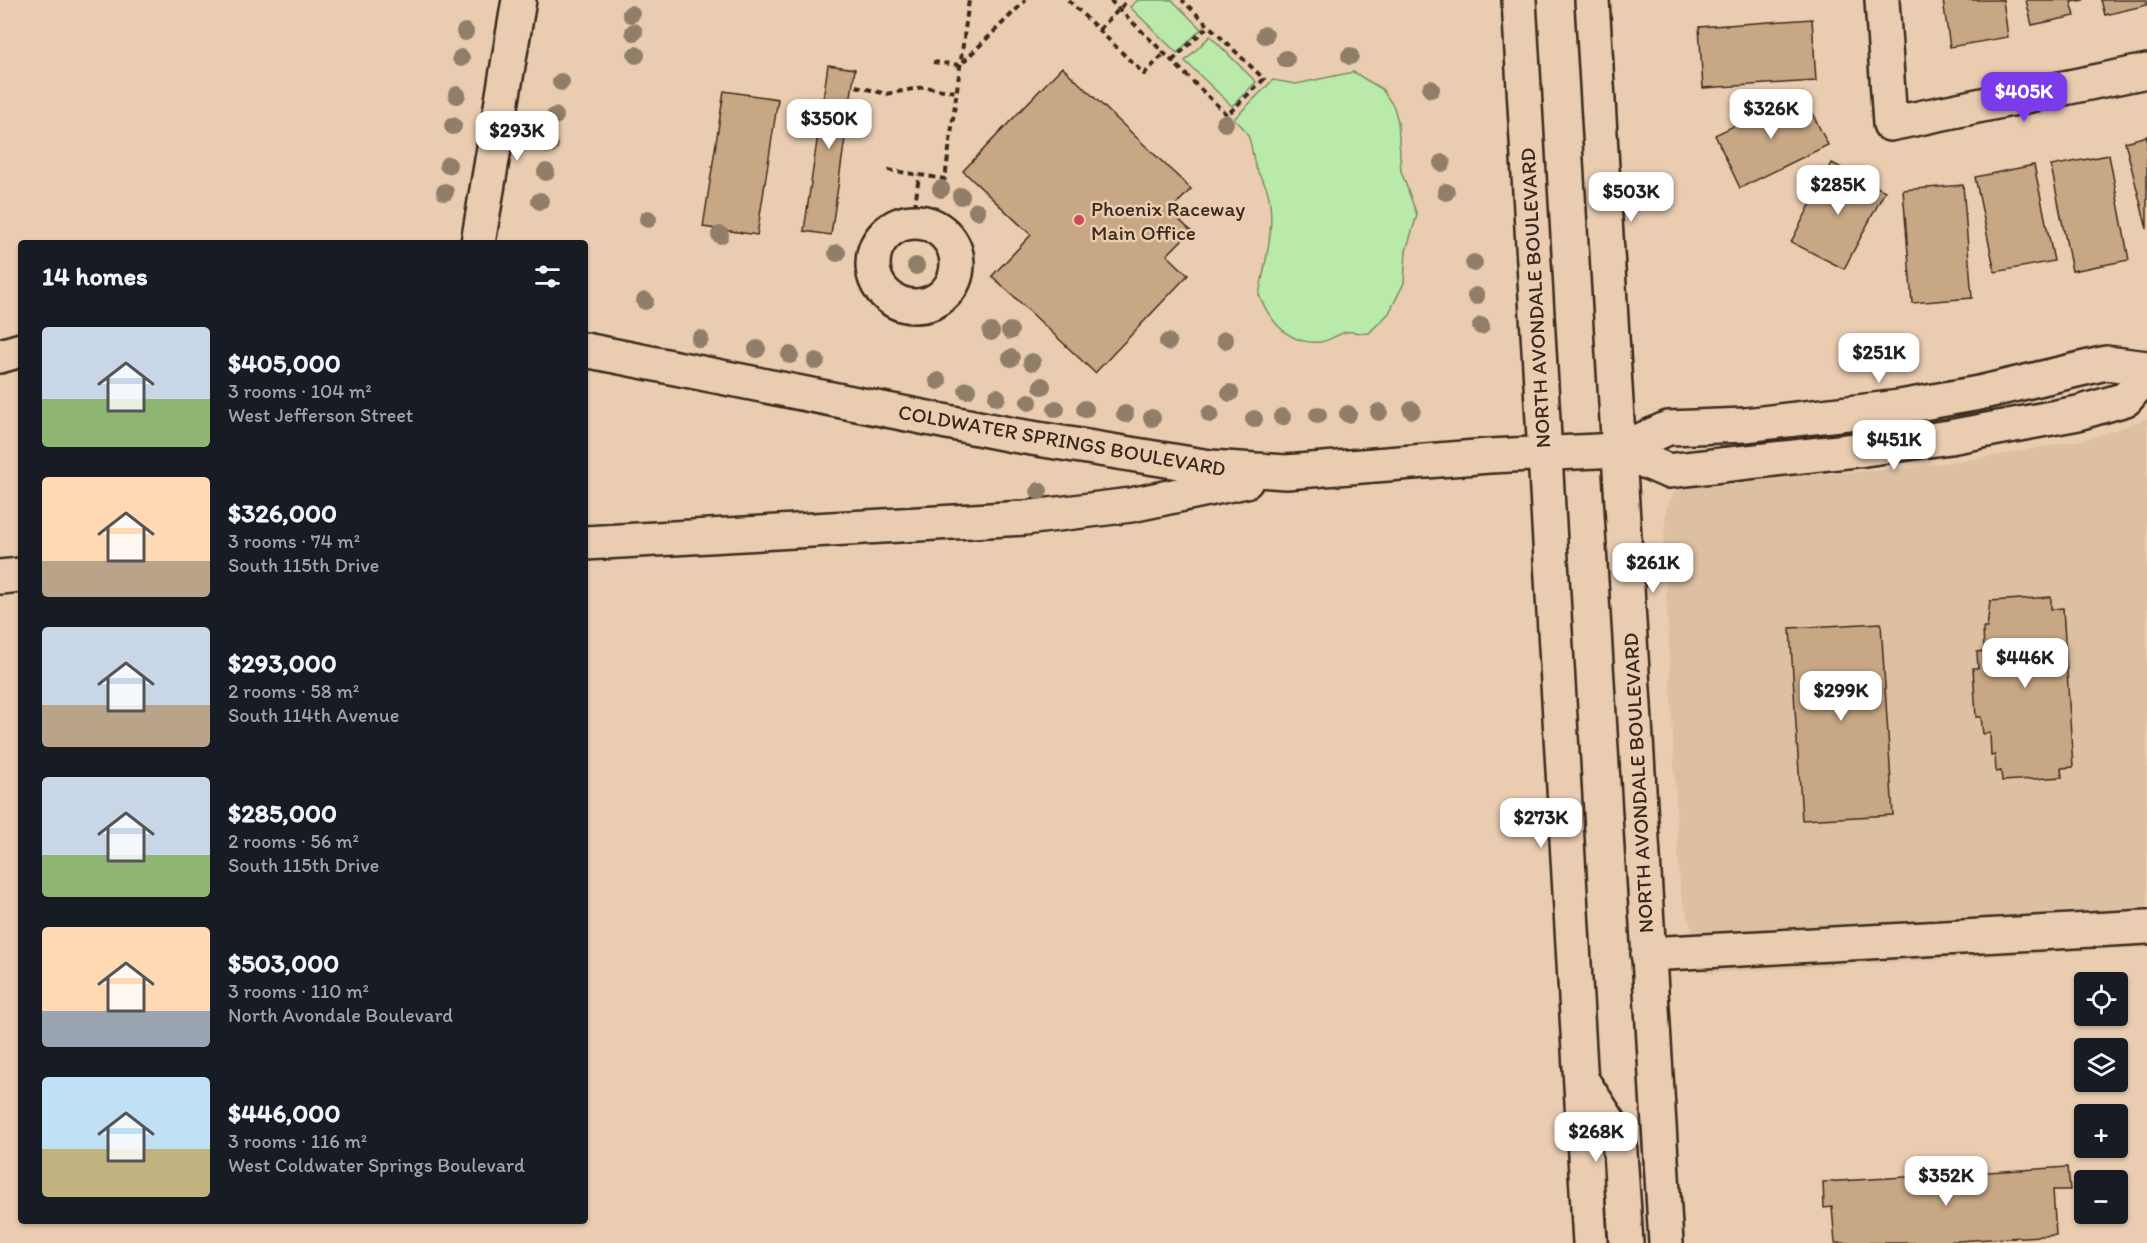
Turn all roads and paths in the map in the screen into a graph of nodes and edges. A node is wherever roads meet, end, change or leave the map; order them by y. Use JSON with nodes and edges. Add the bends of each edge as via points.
{"nodes":[{"id":1,"x":519,"y":0,"type":"edge"},
{"id":2,"x":969,"y":0,"type":"edge"},
{"id":3,"x":1026,"y":0,"type":"edge"},
{"id":4,"x":1068,"y":0,"type":"edge"},
{"id":5,"x":1110,"y":0,"type":"edge"},
{"id":6,"x":1128,"y":0,"type":"edge"},
{"id":7,"x":1182,"y":0,"type":"edge"},
{"id":8,"x":1519,"y":0,"type":"edge"},
{"id":9,"x":1592,"y":0,"type":"edge"},
{"id":10,"x":1882,"y":0,"type":"edge"},
{"id":11,"x":1119,"y":9,"type":"junction"},
{"id":12,"x":1209,"y":25,"type":"junction"},
{"id":13,"x":1100,"y":30,"type":"junction"},
{"id":14,"x":1164,"y":54,"type":"junction"},
{"id":15,"x":1172,"y":61,"type":"junction"},
{"id":16,"x":933,"y":62,"type":"dead end"},
{"id":17,"x":960,"y":65,"type":"junction"},
{"id":18,"x":2147,"y":71,"type":"edge"},
{"id":19,"x":856,"y":86,"type":"dead end"},
{"id":20,"x":956,"y":92,"type":"junction"},
{"id":21,"x":888,"y":170,"type":"dead end"},
{"id":22,"x":919,"y":175,"type":"junction"},
{"id":23,"x":915,"y":207,"type":"dead end"},
{"id":24,"x":479,"y":240,"type":"edge"},
{"id":25,"x":18,"y":351,"type":"edge"},
{"id":26,"x":588,"y":351,"type":"edge"},
{"id":27,"x":0,"y":356,"type":"edge"},
{"id":28,"x":2147,"y":368,"type":"edge"},
{"id":29,"x":2147,"y":374,"type":"edge"},
{"id":30,"x":1619,"y":450,"type":"junction"},
{"id":31,"x":1544,"y":453,"type":"junction"},
{"id":32,"x":1286,"y":472,"type":"junction"},
{"id":33,"x":588,"y":543,"type":"edge"},
{"id":34,"x":18,"y":575,"type":"edge"},
{"id":35,"x":0,"y":576,"type":"edge"},
{"id":36,"x":2147,"y":927,"type":"edge"},
{"id":37,"x":1648,"y":954,"type":"junction"},
{"id":38,"x":1580,"y":1077,"type":"junction"},
{"id":39,"x":1590,"y":1243,"type":"edge"},
{"id":40,"x":1626,"y":1243,"type":"edge"},
{"id":41,"x":1666,"y":1243,"type":"edge"}],
"edges":[{"from":1,"to":24,"type":"street"},
{"from":2,"to":17,"type":"path"},
{"from":3,"to":17,"type":"path"},
{"from":4,"to":13,"type":"path"},
{"from":5,"to":11,"type":"path"},
{"from":6,"to":11,"type":"path"},
{"from":7,"to":12,"type":"path"},
{"from":8,"to":31,"type":"street","name":"NORTH AVONDALE BOULEVARD"},
{"from":9,"to":30,"type":"street","name":"NORTH AVONDALE BOULEVARD"},
{"from":10,"to":18,"type":"street","via":[[1890,124]]},
{"from":11,"to":13,"type":"path"},
{"from":11,"to":14,"type":"path"},
{"from":12,"to":15,"type":"path"},
{"from":12,"to":15,"type":"path","via":[[1264,79],[1227,115]]},
{"from":13,"to":14,"type":"path","via":[[1144,74]]},
{"from":14,"to":15,"type":"path"},
{"from":16,"to":17,"type":"path"},
{"from":17,"to":20,"type":"path"},
{"from":19,"to":20,"type":"path","via":[[885,94],[924,87]]},
{"from":20,"to":22,"type":"path","via":[[945,179]]},
{"from":21,"to":22,"type":"path"},
{"from":22,"to":23,"type":"path"},
{"from":25,"to":27,"type":"street"},
{"from":26,"to":32,"type":"street","name":"COLDWATER SPRINGS BOULEVARD","via":[[1013,435],[1210,467]]},
{"from":28,"to":30,"type":"street","via":[[2106,363],[1900,407],[1745,425],[1668,429]]},
{"from":29,"to":30,"type":"street","via":[[2126,399],[2078,413],[1876,448],[1668,471]]},
{"from":30,"to":31,"type":"street","name":"COLDWATER SPRINGS BOULEVARD"},
{"from":30,"to":37,"type":"street","name":"NORTH AVONDALE BOULEVARD"},
{"from":31,"to":32,"type":"street","name":"COLDWATER SPRINGS BOULEVARD"},
{"from":31,"to":38,"type":"street","name":"NORTH AVONDALE BOULEVARD"},
{"from":32,"to":33,"type":"street","via":[[1131,505],[1025,518]]},
{"from":34,"to":35,"type":"street"},
{"from":36,"to":37,"type":"street"},
{"from":37,"to":41,"type":"street","name":"NORTH AVONDALE BOULEVARD"},
{"from":38,"to":39,"type":"street","name":"NORTH AVONDALE BOULEVARD"},
{"from":38,"to":40,"type":"street","via":[[1619,1137]]}]}
